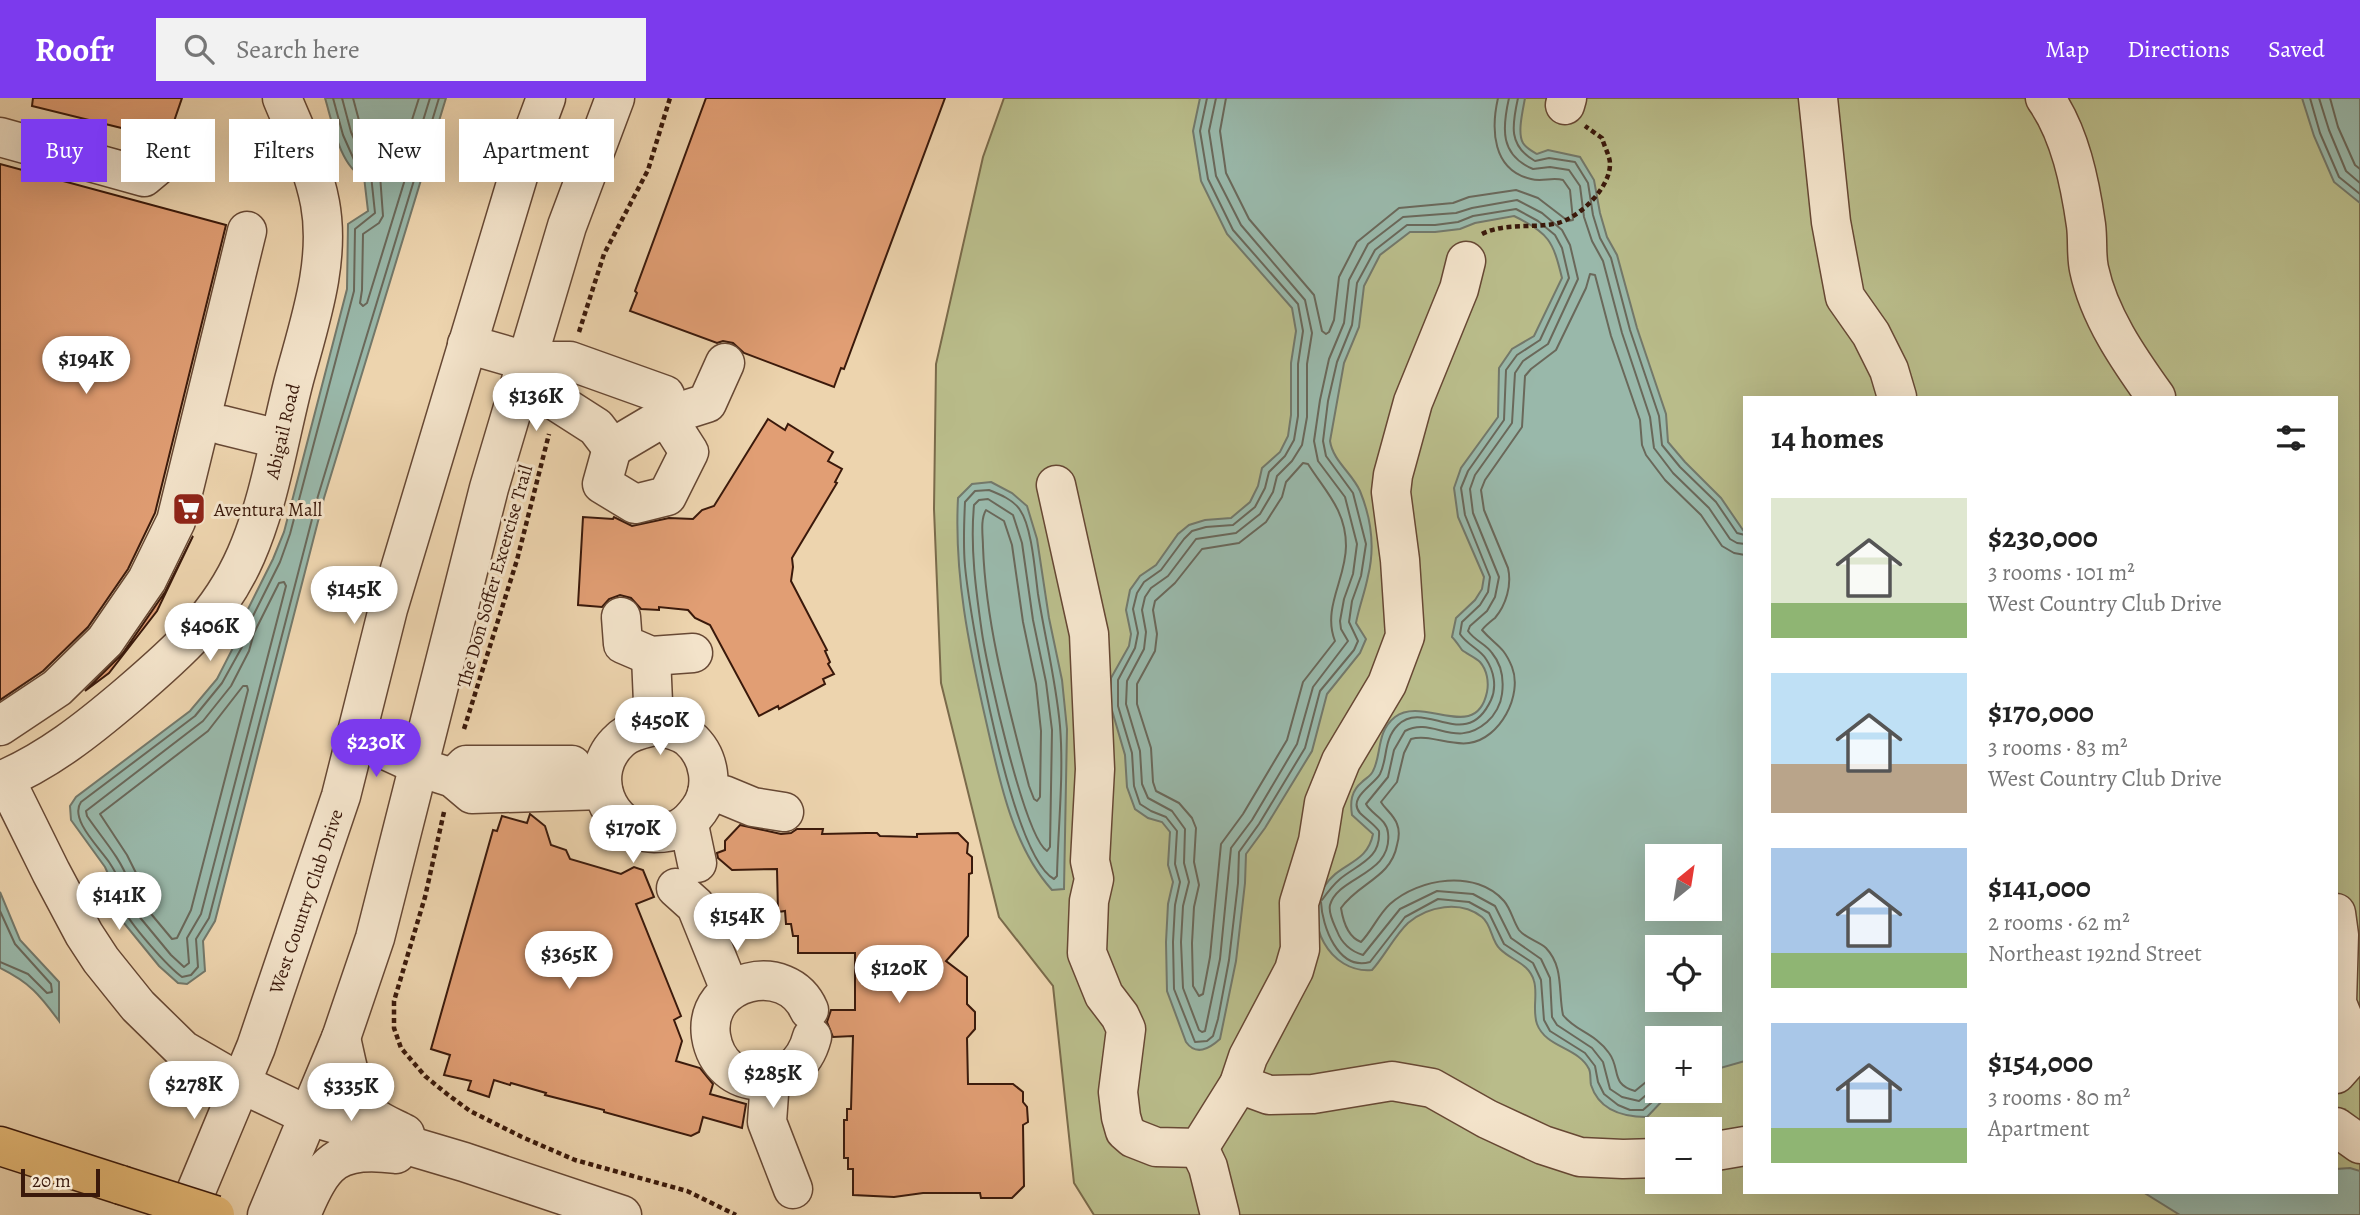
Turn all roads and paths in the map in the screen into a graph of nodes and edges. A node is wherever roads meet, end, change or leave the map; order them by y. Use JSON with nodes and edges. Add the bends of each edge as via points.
{"nodes":[{"id":1,"x":282,"y":98,"type":"edge"},
{"id":2,"x":546,"y":98,"type":"edge"},
{"id":3,"x":615,"y":98,"type":"edge"},
{"id":4,"x":670,"y":98,"type":"edge"},
{"id":5,"x":1818,"y":98,"type":"edge"},
{"id":6,"x":2045,"y":98,"type":"edge"},
{"id":7,"x":1566,"y":102,"type":"edge"},
{"id":8,"x":0,"y":137,"type":"edge"},
{"id":9,"x":121,"y":171,"type":"edge"},
{"id":10,"x":247,"y":231,"type":"dead end"},
{"id":11,"x":1466,"y":261,"type":"joint"},
{"id":12,"x":578,"y":333,"type":"dead end"},
{"id":13,"x":467,"y":344,"type":"junction"},
{"id":14,"x":526,"y":361,"type":"junction"},
{"id":15,"x":725,"y":363,"type":"dead end"},
{"id":16,"x":1897,"y":396,"type":"edge"},
{"id":17,"x":2155,"y":396,"type":"edge"},
{"id":18,"x":666,"y":416,"type":"junction"},
{"id":19,"x":222,"y":425,"type":"dead end"},
{"id":20,"x":549,"y":433,"type":"dead end"},
{"id":21,"x":279,"y":439,"type":"junction"},
{"id":22,"x":612,"y":448,"type":"junction"},
{"id":23,"x":1056,"y":485,"type":"dead end"},
{"id":24,"x":621,"y":618,"type":"dead end"},
{"id":25,"x":693,"y":653,"type":"dead end"},
{"id":26,"x":651,"y":656,"type":"junction"},
{"id":27,"x":0,"y":726,"type":"edge"},
{"id":28,"x":654,"y":726,"type":"junction"},
{"id":29,"x":357,"y":737,"type":"junction"},
{"id":30,"x":460,"y":740,"type":"dead end"},
{"id":31,"x":436,"y":771,"type":"junction"},
{"id":32,"x":604,"y":776,"type":"junction"},
{"id":33,"x":3,"y":780,"type":"edge"},
{"id":34,"x":698,"y":809,"type":"junction"},
{"id":35,"x":784,"y":813,"type":"dead end"},
{"id":36,"x":441,"y":826,"type":"dead end"},
{"id":37,"x":652,"y":833,"type":"junction"},
{"id":38,"x":688,"y":882,"type":"junction"},
{"id":39,"x":2338,"y":928,"type":"edge"},
{"id":40,"x":2350,"y":952,"type":"edge"},
{"id":41,"x":730,"y":990,"type":"junction"},
{"id":42,"x":2338,"y":999,"type":"edge"},
{"id":43,"x":2338,"y":1006,"type":"edge"},
{"id":44,"x":341,"y":1038,"type":"junction"},
{"id":45,"x":2360,"y":1040,"type":"edge"},
{"id":46,"x":2360,"y":1048,"type":"edge"},
{"id":47,"x":2338,"y":1072,"type":"edge"},
{"id":48,"x":770,"y":1080,"type":"junction"},
{"id":49,"x":242,"y":1084,"type":"junction"},
{"id":50,"x":1239,"y":1084,"type":"junction"},
{"id":51,"x":309,"y":1116,"type":"junction"},
{"id":52,"x":2338,"y":1128,"type":"edge"},
{"id":53,"x":2360,"y":1144,"type":"edge"},
{"id":54,"x":0,"y":1146,"type":"edge"},
{"id":55,"x":1743,"y":1146,"type":"edge"},
{"id":56,"x":1199,"y":1148,"type":"junction"},
{"id":57,"x":1722,"y":1150,"type":"edge"},
{"id":58,"x":1645,"y":1158,"type":"edge"},
{"id":59,"x":464,"y":1162,"type":"junction"},
{"id":60,"x":793,"y":1189,"type":"dead end"},
{"id":61,"x":186,"y":1215,"type":"edge"},
{"id":62,"x":215,"y":1215,"type":"edge"},
{"id":63,"x":267,"y":1215,"type":"edge"},
{"id":64,"x":301,"y":1215,"type":"edge"},
{"id":65,"x":622,"y":1215,"type":"edge"},
{"id":66,"x":736,"y":1215,"type":"edge"},
{"id":67,"x":1220,"y":1215,"type":"edge"}],
"edges":[{"from":1,"to":21,"type":"street","name":"Abigail Road","via":[[312,172],[322,241],[318,287]]},
{"from":2,"to":13,"type":"street","name":"West Country Club Drive"},
{"from":3,"to":14,"type":"street","via":[[567,226]]},
{"from":4,"to":12,"type":"path","via":[[648,170],[604,254]]},
{"from":5,"to":16,"type":"street","via":[[1831,222],[1845,297],[1871,334]]},
{"from":6,"to":17,"type":"street","via":[[2057,114],[2075,169],[2088,267],[2103,313]]},
{"from":7,"to":11,"type":"path","via":[[1583,125],[1602,138],[1610,165],[1602,191],[1560,222],[1510,225],[1484,232]]},
{"from":8,"to":9,"type":"street"},
{"from":10,"to":27,"type":"street","via":[[176,521],[147,580],[105,641],[57,688]]},
{"from":11,"to":50,"type":"street","via":[[1413,402],[1393,475],[1405,636],[1387,684],[1341,761],[1324,803],[1299,903],[1300,949],[1294,970]]},
{"from":13,"to":14,"type":"street"},
{"from":13,"to":29,"type":"street","name":"West Country Club Drive","via":[[388,609]]},
{"from":14,"to":18,"type":"street","via":[[570,361],[665,395]]},
{"from":14,"to":22,"type":"street","via":[[557,402],[596,427]]},
{"from":14,"to":31,"type":"street","via":[[489,488]]},
{"from":15,"to":18,"type":"street","via":[[707,403]]},
{"from":18,"to":22,"type":"street"},
{"from":18,"to":22,"type":"street","via":[[690,452],[667,496],[635,504],[602,484]]},
{"from":19,"to":21,"type":"street"},
{"from":20,"to":30,"type":"path","name":"The Don Soffer Excercise Trail","via":[[517,561]]},
{"from":21,"to":33,"type":"street","name":"Abigail Road","via":[[245,556],[210,616],[175,656],[109,711],[52,754]]},
{"from":23,"to":56,"type":"street","via":[[1089,634],[1095,769],[1090,861],[1094,879],[1087,953],[1104,995],[1126,1029],[1118,1092],[1121,1117],[1133,1138],[1156,1147]]},
{"from":24,"to":26,"type":"street","via":[[623,645]]},
{"from":25,"to":26,"type":"street"},
{"from":26,"to":28,"type":"street"},
{"from":28,"to":32,"type":"street","via":[[620,739],[608,753]]},
{"from":28,"to":34,"type":"street","via":[[672,729],[701,752],[708,769]]},
{"from":29,"to":31,"type":"street"},
{"from":29,"to":49,"type":"street","name":"West Country Club Drive","via":[[299,926]]},
{"from":31,"to":32,"type":"street","via":[[472,794]]},
{"from":31,"to":44,"type":"street"},
{"from":32,"to":37,"type":"street","via":[[606,803],[616,817],[629,827]]},
{"from":33,"to":49,"type":"street","via":[[84,934],[119,986],[183,1050]]},
{"from":34,"to":35,"type":"street","via":[[724,795]]},
{"from":34,"to":37,"type":"street","via":[[663,833]]},
{"from":34,"to":38,"type":"street"},
{"from":36,"to":66,"type":"path","via":[[394,1000],[394,1028],[401,1048],[425,1076],[455,1100],[522,1137],[575,1160],[687,1191]]},
{"from":37,"to":38,"type":"street"},
{"from":38,"to":41,"type":"street"},
{"from":39,"to":40,"type":"street"},
{"from":40,"to":42,"type":"street"},
{"from":41,"to":48,"type":"street","via":[[712,1018],[715,1050],[737,1074]]},
{"from":41,"to":48,"type":"street","via":[[744,982],[777,981],[792,989],[811,1024],[809,1050],[799,1065]]},
{"from":43,"to":45,"type":"street","via":[[2347,1028]]},
{"from":44,"to":51,"type":"street"},
{"from":44,"to":59,"type":"street","via":[[365,1109],[377,1120]]},
{"from":46,"to":47,"type":"street"},
{"from":48,"to":60,"type":"street","via":[[767,1122]]},
{"from":49,"to":51,"type":"street"},
{"from":49,"to":61,"type":"street","name":"West Country Club Drive"},
{"from":50,"to":56,"type":"street"},
{"from":50,"to":58,"type":"street","via":[[1269,1095],[1313,1094],[1392,1081],[1432,1088],[1543,1145],[1580,1157]]},
{"from":51,"to":59,"type":"street"},
{"from":51,"to":63,"type":"street"},
{"from":52,"to":53,"type":"street"},
{"from":54,"to":62,"type":"highway","bridge":true},
{"from":55,"to":57,"type":"street"},
{"from":56,"to":67,"type":"street"},
{"from":59,"to":64,"type":"street","via":[[374,1151],[354,1153],[323,1172]]},
{"from":59,"to":65,"type":"street"}]}
